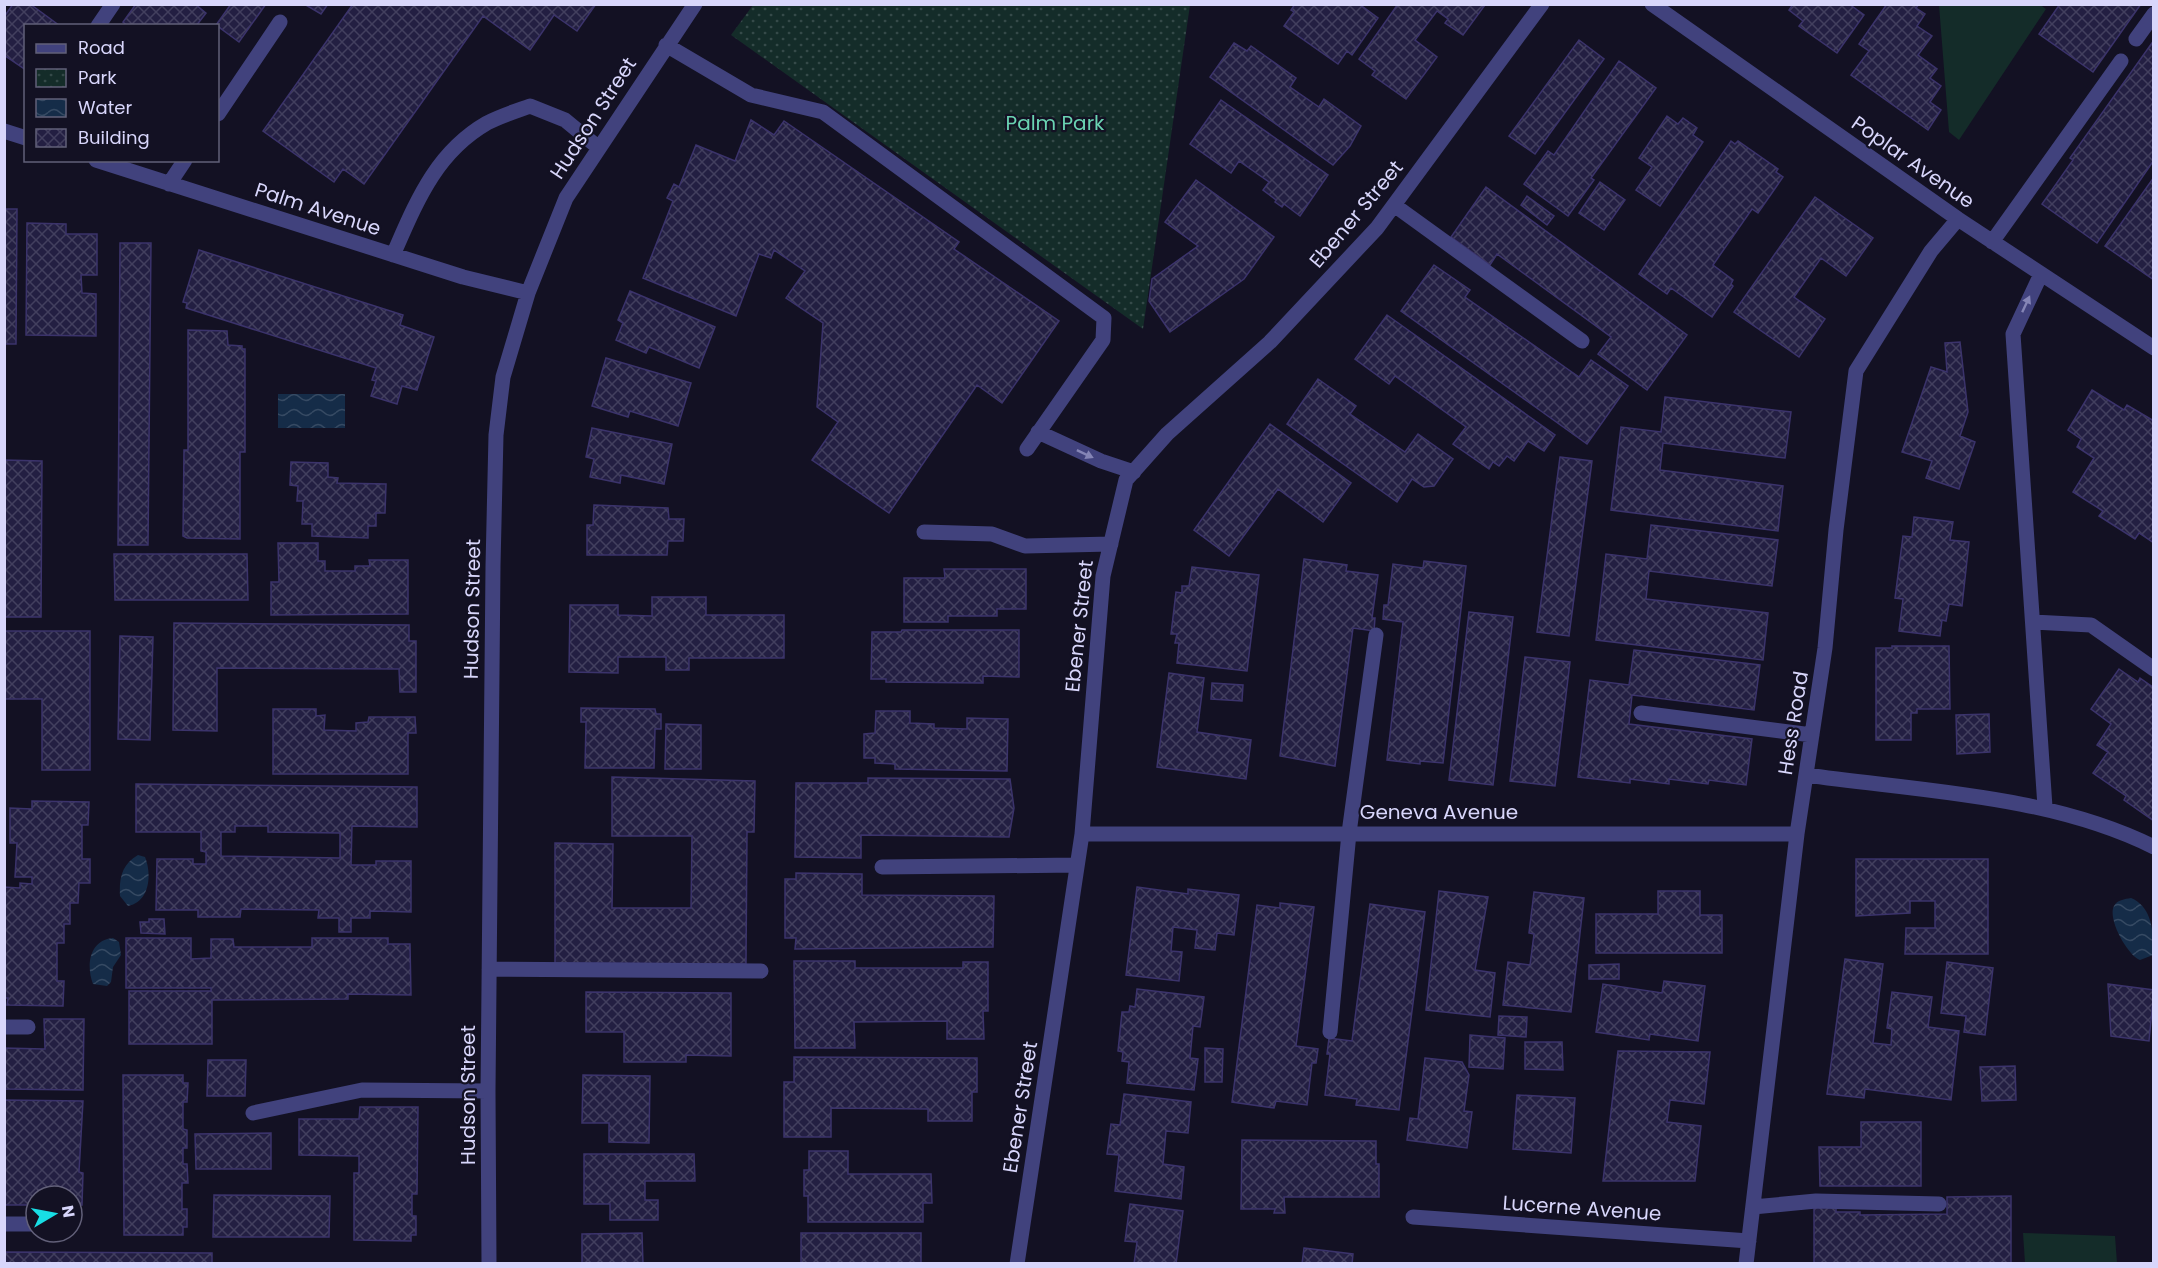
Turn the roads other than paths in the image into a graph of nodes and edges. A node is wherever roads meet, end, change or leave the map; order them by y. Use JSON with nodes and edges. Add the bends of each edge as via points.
{"nodes":[{"id":1,"x":113,"y":4,"type":"edge"},
{"id":2,"x":695,"y":4,"type":"edge"},
{"id":3,"x":1542,"y":4,"type":"edge"},
{"id":4,"x":1652,"y":4,"type":"edge"},
{"id":5,"x":2154,"y":14,"type":"edge"},
{"id":6,"x":280,"y":22,"type":"dead end"},
{"id":7,"x":99,"y":24,"type":"edge"},
{"id":8,"x":2136,"y":39,"type":"dead end"},
{"id":9,"x":666,"y":45,"type":"junction"},
{"id":10,"x":2121,"y":61,"type":"dead end"},
{"id":11,"x":219,"y":113,"type":"edge"},
{"id":12,"x":4,"y":131,"type":"edge"},
{"id":13,"x":24,"y":137,"type":"edge"},
{"id":14,"x":599,"y":148,"type":"junction"},
{"id":15,"x":102,"y":162,"type":"edge"},
{"id":16,"x":184,"y":162,"type":"edge"},
{"id":17,"x":169,"y":184,"type":"junction"},
{"id":18,"x":1394,"y":205,"type":"junction"},
{"id":19,"x":1958,"y":219,"type":"junction"},
{"id":20,"x":1992,"y":242,"type":"junction"},
{"id":21,"x":393,"y":255,"type":"junction"},
{"id":22,"x":2041,"y":274,"type":"junction"},
{"id":23,"x":528,"y":294,"type":"junction"},
{"id":24,"x":1582,"y":341,"type":"dead end"},
{"id":25,"x":2154,"y":348,"type":"edge"},
{"id":26,"x":1038,"y":432,"type":"junction"},
{"id":27,"x":1027,"y":449,"type":"dead end"},
{"id":28,"x":1134,"y":472,"type":"junction"},
{"id":29,"x":924,"y":532,"type":"dead end"},
{"id":30,"x":1111,"y":544,"type":"junction"},
{"id":31,"x":2033,"y":622,"type":"junction"},
{"id":32,"x":1376,"y":635,"type":"dead end"},
{"id":33,"x":2154,"y":669,"type":"edge"},
{"id":34,"x":1641,"y":713,"type":"dead end"},
{"id":35,"x":1812,"y":735,"type":"junction"},
{"id":36,"x":1806,"y":776,"type":"junction"},
{"id":37,"x":2044,"y":807,"type":"junction"},
{"id":38,"x":1349,"y":833,"type":"junction"},
{"id":39,"x":1082,"y":834,"type":"junction"},
{"id":40,"x":1797,"y":834,"type":"junction"},
{"id":41,"x":2154,"y":847,"type":"edge"},
{"id":42,"x":1077,"y":865,"type":"junction"},
{"id":43,"x":882,"y":867,"type":"dead end"},
{"id":44,"x":489,"y":969,"type":"junction"},
{"id":45,"x":761,"y":971,"type":"dead end"},
{"id":46,"x":4,"y":1027,"type":"edge"},
{"id":47,"x":28,"y":1027,"type":"dead end"},
{"id":48,"x":1330,"y":1032,"type":"dead end"},
{"id":49,"x":488,"y":1091,"type":"junction"},
{"id":50,"x":253,"y":1113,"type":"dead end"},
{"id":51,"x":1938,"y":1204,"type":"dead end"},
{"id":52,"x":1753,"y":1207,"type":"junction"},
{"id":53,"x":1413,"y":1217,"type":"dead end"},
{"id":54,"x":4,"y":1224,"type":"edge"},
{"id":55,"x":24,"y":1224,"type":"edge"},
{"id":56,"x":1749,"y":1241,"type":"junction"},
{"id":57,"x":489,"y":1263,"type":"edge"},
{"id":58,"x":1017,"y":1263,"type":"edge"},
{"id":59,"x":1746,"y":1263,"type":"edge"}],
"edges":[{"from":1,"to":7,"type":"street"},
{"from":2,"to":9,"type":"street","name":"Hudson Street"},
{"from":3,"to":18,"type":"street","name":"Ebener Street"},
{"from":4,"to":19,"type":"street","name":"Poplar Avenue"},
{"from":5,"to":8,"type":"street"},
{"from":6,"to":11,"type":"street"},
{"from":9,"to":14,"type":"street","name":"Hudson Street"},
{"from":9,"to":26,"type":"street","via":[[751,95],[823,112],[1104,318],[1103,340]]},
{"from":10,"to":20,"type":"street"},
{"from":12,"to":13,"type":"street"},
{"from":14,"to":21,"type":"street","via":[[565,120],[530,106],[487,123],[445,156],[423,186]]},
{"from":14,"to":23,"type":"street","name":"Hudson Street","via":[[566,198]]},
{"from":15,"to":17,"type":"street","name":"Palm Avenue"},
{"from":16,"to":17,"type":"street"},
{"from":17,"to":21,"type":"street","name":"Palm Avenue"},
{"from":18,"to":24,"type":"street"},
{"from":18,"to":28,"type":"street","name":"Ebener Street","via":[[1270,342],[1167,434]]},
{"from":19,"to":20,"type":"street","name":"Poplar Avenue"},
{"from":19,"to":35,"type":"street","name":"Hess Road","via":[[1931,251],[1856,371]]},
{"from":20,"to":22,"type":"street","name":"Poplar Avenue"},
{"from":21,"to":23,"type":"street","name":"Palm Avenue"},
{"from":22,"to":25,"type":"street","name":"Poplar Avenue"},
{"from":31,"to":22,"type":"street","one_way":true,"via":[[2013,334]]},
{"from":23,"to":44,"type":"street","name":"Hudson Street","via":[[503,377],[496,435]]},
{"from":26,"to":27,"type":"street"},
{"from":26,"to":28,"type":"street","one_way":true},
{"from":28,"to":30,"type":"street","name":"Ebener Street","via":[[1126,480]]},
{"from":29,"to":30,"type":"street","via":[[992,534],[1025,546]]},
{"from":30,"to":39,"type":"street","name":"Ebener Street","via":[[1103,576]]},
{"from":31,"to":33,"type":"street","via":[[2091,625]]},
{"from":31,"to":37,"type":"street"},
{"from":32,"to":38,"type":"street"},
{"from":34,"to":35,"type":"street"},
{"from":35,"to":36,"type":"street","name":"Hess Road"},
{"from":36,"to":37,"type":"street"},
{"from":36,"to":40,"type":"street","name":"Hess Road"},
{"from":37,"to":41,"type":"street","via":[[2122,831]]},
{"from":38,"to":39,"type":"street","name":"Geneva Avenue"},
{"from":38,"to":40,"type":"street","name":"Geneva Avenue"},
{"from":38,"to":48,"type":"street"},
{"from":39,"to":42,"type":"street","name":"Ebener Street"},
{"from":40,"to":52,"type":"street","name":"Hess Road"},
{"from":42,"to":43,"type":"street"},
{"from":42,"to":58,"type":"street","name":"Ebener Street"},
{"from":44,"to":45,"type":"street"},
{"from":44,"to":49,"type":"street","name":"Hudson Street"},
{"from":46,"to":47,"type":"street"},
{"from":49,"to":50,"type":"street","via":[[362,1090]]},
{"from":49,"to":57,"type":"street","name":"Hudson Street"},
{"from":51,"to":52,"type":"street","via":[[1816,1201]]},
{"from":52,"to":56,"type":"street","name":"Hess Road"},
{"from":53,"to":56,"type":"street","name":"Lucerne Avenue"},
{"from":54,"to":55,"type":"street"},
{"from":56,"to":59,"type":"street","name":"Hess Road"}]}
